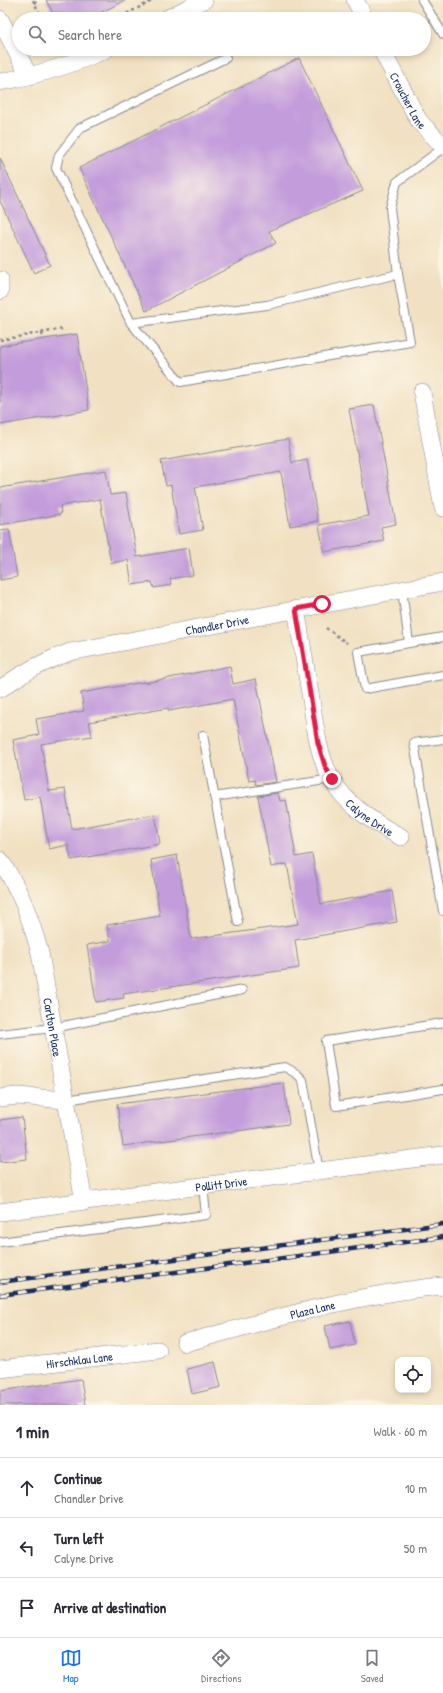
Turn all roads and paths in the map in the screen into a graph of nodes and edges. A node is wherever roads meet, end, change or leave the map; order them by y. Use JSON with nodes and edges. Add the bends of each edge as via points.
{"nodes":[{"id":1,"x":38,"y":0,"type":"edge"},
{"id":2,"x":154,"y":0,"type":"edge"},
{"id":3,"x":204,"y":0,"type":"edge"},
{"id":4,"x":355,"y":0,"type":"edge"},
{"id":5,"x":422,"y":0,"type":"edge"},
{"id":6,"x":33,"y":1,"type":"edge"},
{"id":7,"x":38,"y":12,"type":"edge"},
{"id":8,"x":130,"y":12,"type":"edge"},
{"id":9,"x":180,"y":12,"type":"edge"},
{"id":10,"x":361,"y":12,"type":"edge"},
{"id":11,"x":429,"y":12,"type":"edge"},
{"id":12,"x":431,"y":15,"type":"edge"},
{"id":13,"x":0,"y":19,"type":"edge"},
{"id":14,"x":443,"y":34,"type":"edge"},
{"id":15,"x":12,"y":43,"type":"edge"},
{"id":16,"x":19,"y":56,"type":"edge"},
{"id":17,"x":92,"y":56,"type":"edge"},
{"id":18,"x":385,"y":56,"type":"edge"},
{"id":19,"x":226,"y":58,"type":"dead end"},
{"id":20,"x":29,"y":76,"type":"junction"},
{"id":21,"x":0,"y":82,"type":"edge"},
{"id":22,"x":443,"y":147,"type":"edge"},
{"id":23,"x":398,"y":274,"type":"junction"},
{"id":24,"x":0,"y":280,"type":"edge"},
{"id":25,"x":0,"y":291,"type":"edge"},
{"id":26,"x":131,"y":323,"type":"junction"},
{"id":27,"x":63,"y":329,"type":"dead end"},
{"id":28,"x":42,"y":333,"type":"junction"},
{"id":29,"x":42,"y":339,"type":"dead end"},
{"id":30,"x":0,"y":340,"type":"edge"},
{"id":31,"x":422,"y":392,"type":"dead end"},
{"id":32,"x":443,"y":508,"type":"edge"},
{"id":33,"x":443,"y":582,"type":"edge"},
{"id":34,"x":402,"y":590,"type":"junction"},
{"id":35,"x":296,"y":609,"type":"junction"},
{"id":36,"x":326,"y":628,"type":"dead end"},
{"id":37,"x":443,"y":637,"type":"edge"},
{"id":38,"x":409,"y":643,"type":"junction"},
{"id":39,"x":358,"y":652,"type":"junction"},
{"id":40,"x":443,"y":675,"type":"edge"},
{"id":41,"x":0,"y":690,"type":"edge"},
{"id":42,"x":203,"y":735,"type":"dead end"},
{"id":43,"x":443,"y":739,"type":"edge"},
{"id":44,"x":332,"y":779,"type":"junction"},
{"id":45,"x":214,"y":797,"type":"junction"},
{"id":46,"x":401,"y":837,"type":"dead end"},
{"id":47,"x":0,"y":860,"type":"edge"},
{"id":48,"x":443,"y":911,"type":"edge"},
{"id":49,"x":238,"y":922,"type":"dead end"},
{"id":50,"x":242,"y":990,"type":"dead end"},
{"id":51,"x":443,"y":1023,"type":"edge"},
{"id":52,"x":53,"y":1028,"type":"junction"},
{"id":53,"x":0,"y":1034,"type":"edge"},
{"id":54,"x":443,"y":1089,"type":"edge"},
{"id":55,"x":0,"y":1098,"type":"edge"},
{"id":56,"x":66,"y":1100,"type":"junction"},
{"id":57,"x":443,"y":1155,"type":"edge"},
{"id":58,"x":319,"y":1171,"type":"junction"},
{"id":59,"x":203,"y":1186,"type":"junction"},
{"id":60,"x":84,"y":1202,"type":"junction"},
{"id":61,"x":0,"y":1212,"type":"edge"},
{"id":62,"x":0,"y":1242,"type":"edge"},
{"id":63,"x":443,"y":1286,"type":"edge"},
{"id":64,"x":185,"y":1343,"type":"dead end"},
{"id":65,"x":158,"y":1350,"type":"dead end"},
{"id":66,"x":0,"y":1369,"type":"edge"}],
"edges":[{"from":1,"to":6,"type":"path"},
{"from":2,"to":8,"type":"path"},
{"from":3,"to":9,"type":"street"},
{"from":4,"to":10,"type":"street"},
{"from":5,"to":11,"type":"lane"},
{"from":6,"to":7,"type":"path"},
{"from":12,"to":14,"type":"lane"},
{"from":13,"to":15,"type":"street"},
{"from":16,"to":20,"type":"street"},
{"from":17,"to":20,"type":"street","via":[[60,69]]},
{"from":18,"to":22,"type":"street","name":"Croucher Lane","via":[[419,121]]},
{"from":19,"to":26,"type":"lane","via":[[80,128],[59,155],[56,168]]},
{"from":20,"to":21,"type":"street"},
{"from":22,"to":23,"type":"lane","via":[[397,182],[390,208]]},
{"from":23,"to":26,"type":"lane","via":[[267,305]]},
{"from":23,"to":26,"type":"lane","via":[[410,342],[180,382]]},
{"from":24,"to":25,"type":"street"},
{"from":27,"to":28,"type":"path"},
{"from":28,"to":29,"type":"path"},
{"from":28,"to":30,"type":"path"},
{"from":31,"to":32,"type":"street"},
{"from":33,"to":34,"type":"street","name":"Chandler Drive"},
{"from":34,"to":35,"type":"street","name":"Chandler Drive"},
{"from":34,"to":38,"type":"lane"},
{"from":35,"to":41,"type":"street","name":"Chandler Drive","via":[[70,652],[20,675]]},
{"from":35,"to":44,"type":"street","name":"Calyne Drive","via":[[318,743]]},
{"from":36,"to":39,"type":"path"},
{"from":37,"to":38,"type":"lane"},
{"from":38,"to":39,"type":"lane"},
{"from":39,"to":40,"type":"lane","via":[[365,689]]},
{"from":42,"to":45,"type":"lane"},
{"from":43,"to":48,"type":"lane","via":[[414,743]]},
{"from":44,"to":45,"type":"lane"},
{"from":44,"to":46,"type":"street","name":"Calyne Drive","via":[[355,807],[376,824]]},
{"from":45,"to":49,"type":"lane"},
{"from":47,"to":52,"type":"street","name":"Carlton Place","via":[[23,898],[32,925],[40,953]]},
{"from":50,"to":52,"type":"lane"},
{"from":51,"to":54,"type":"lane","via":[[326,1040],[336,1106]]},
{"from":52,"to":53,"type":"lane"},
{"from":52,"to":56,"type":"street","name":"Carlton Place"},
{"from":55,"to":56,"type":"street","via":[[17,1096]]},
{"from":56,"to":58,"type":"lane","via":[[285,1067],[303,1080]]},
{"from":56,"to":60,"type":"street","name":"Carlton Place"},
{"from":57,"to":58,"type":"street","name":"Pollitt Drive"},
{"from":58,"to":59,"type":"street","name":"Pollitt Drive"},
{"from":59,"to":60,"type":"street","name":"Pollitt Drive"},
{"from":59,"to":62,"type":"lane","via":[[206,1215]]},
{"from":60,"to":61,"type":"street","name":"Pollitt Drive"},
{"from":63,"to":64,"type":"street","name":"Plaza Lane","via":[[338,1303]]},
{"from":65,"to":66,"type":"street","name":"Hirschklau Lane"}]}
